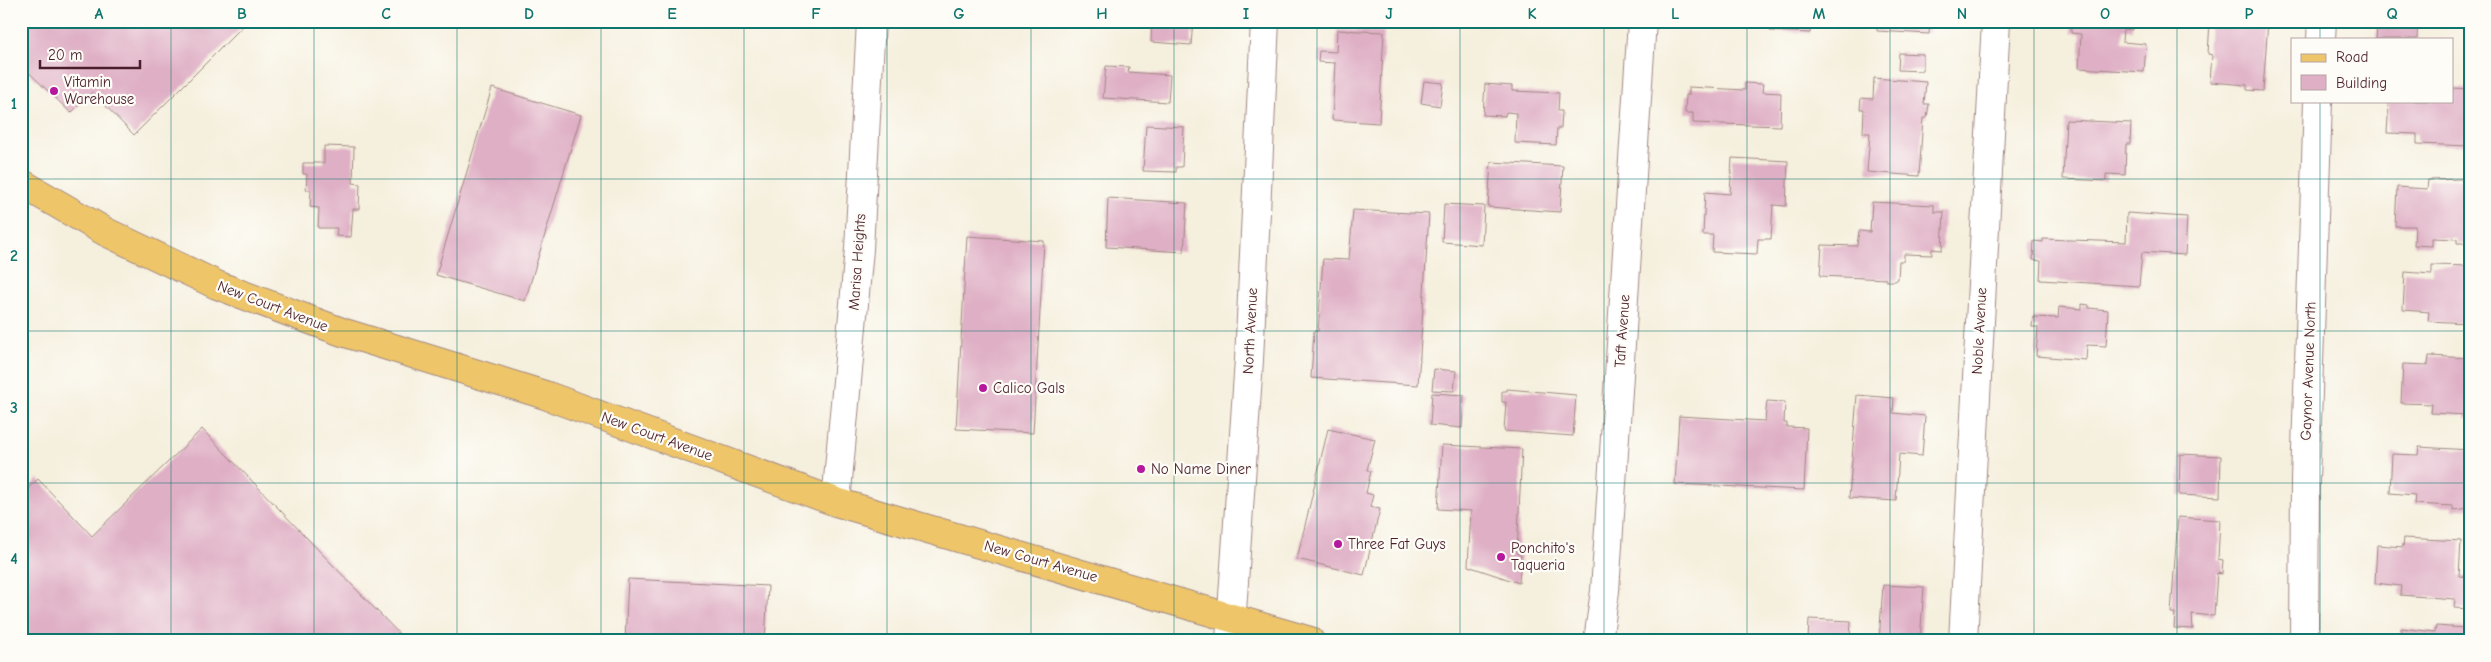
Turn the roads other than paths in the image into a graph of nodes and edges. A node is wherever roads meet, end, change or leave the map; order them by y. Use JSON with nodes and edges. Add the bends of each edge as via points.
{"nodes":[{"id":1,"x":871,"y":21,"type":"edge"},
{"id":2,"x":1265,"y":21,"type":"edge"},
{"id":3,"x":1642,"y":21,"type":"edge"},
{"id":4,"x":1996,"y":21,"type":"edge"},
{"id":5,"x":2322,"y":21,"type":"edge"},
{"id":6,"x":2321,"y":38,"type":"edge"},
{"id":7,"x":2318,"y":102,"type":"edge"},
{"id":8,"x":21,"y":183,"type":"edge"},
{"id":9,"x":836,"y":502,"type":"junction"},
{"id":10,"x":1230,"y":629,"type":"edge"},
{"id":11,"x":1310,"y":641,"type":"edge"},
{"id":12,"x":1598,"y":641,"type":"edge"},
{"id":13,"x":1963,"y":641,"type":"edge"},
{"id":14,"x":2304,"y":641,"type":"edge"}],
"edges":[{"from":1,"to":9,"type":"street","name":"Marisa Heights","via":[[860,249]]},
{"from":2,"to":10,"type":"street","name":"North Avenue","via":[[1249,360]]},
{"from":3,"to":12,"type":"street","name":"Taft Avenue","via":[[1605,591]]},
{"from":4,"to":13,"type":"street","name":"Noble Avenue"},
{"from":5,"to":6,"type":"street"},
{"from":7,"to":14,"type":"street","name":"Gaynor Avenue North","via":[[2305,479]]},
{"from":8,"to":9,"type":"main road","name":"New Court Avenue","via":[[106,232],[217,285],[342,332],[545,395]]},
{"from":9,"to":10,"type":"main road","name":"New Court Avenue"},
{"from":10,"to":11,"type":"main road","name":"New Court Avenue"}]}
